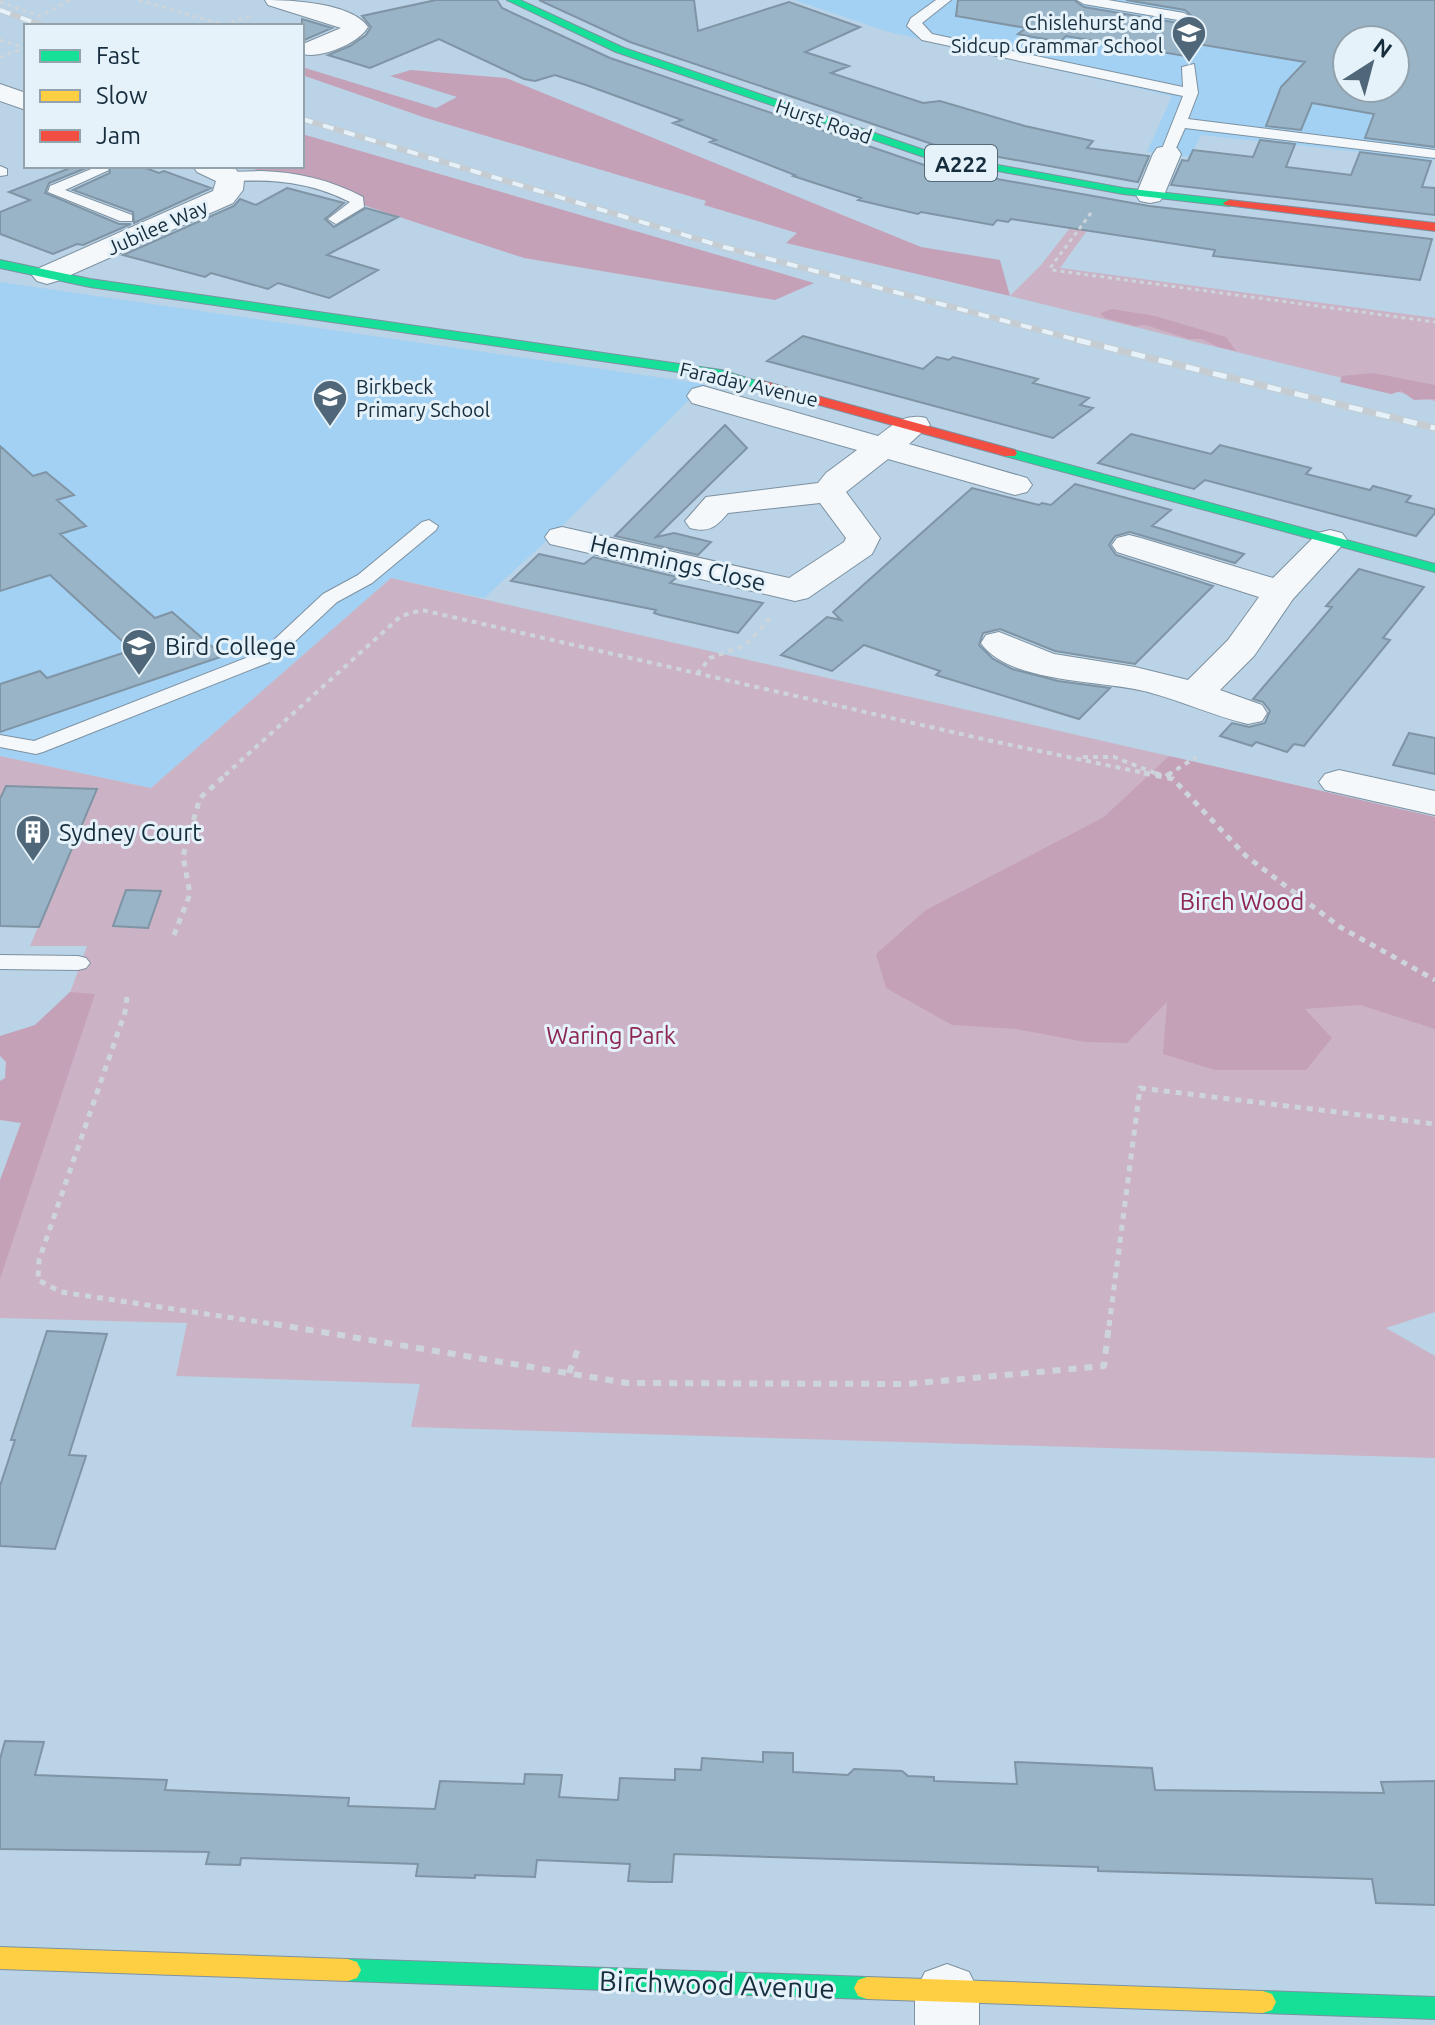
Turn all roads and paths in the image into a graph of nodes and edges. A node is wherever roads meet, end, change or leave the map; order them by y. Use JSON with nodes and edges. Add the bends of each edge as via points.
{"nodes":[{"id":1,"x":70,"y":0,"type":"edge"},
{"id":2,"x":139,"y":0,"type":"edge"},
{"id":3,"x":512,"y":0,"type":"edge"},
{"id":4,"x":944,"y":0,"type":"edge"},
{"id":5,"x":1084,"y":0,"type":"edge"},
{"id":6,"x":0,"y":2,"type":"edge"},
{"id":7,"x":280,"y":2,"type":"edge"},
{"id":8,"x":1140,"y":5,"type":"edge"},
{"id":9,"x":1184,"y":17,"type":"dead end"},
{"id":10,"x":221,"y":24,"type":"edge"},
{"id":11,"x":226,"y":24,"type":"edge"},
{"id":12,"x":0,"y":40,"type":"edge"},
{"id":13,"x":24,"y":48,"type":"edge"},
{"id":14,"x":24,"y":48,"type":"edge"},
{"id":15,"x":312,"y":49,"type":"dead end"},
{"id":16,"x":0,"y":57,"type":"edge"},
{"id":17,"x":1189,"y":67,"type":"dead end"},
{"id":18,"x":0,"y":92,"type":"edge"},
{"id":19,"x":1191,"y":93,"type":"junction"},
{"id":20,"x":24,"y":101,"type":"edge"},
{"id":21,"x":1182,"y":123,"type":"junction"},
{"id":22,"x":1167,"y":154,"type":"joint"},
{"id":23,"x":1435,"y":154,"type":"edge"},
{"id":24,"x":101,"y":170,"type":"dead end"},
{"id":25,"x":217,"y":171,"type":"edge"},
{"id":26,"x":1109,"y":189,"type":"junction"},
{"id":27,"x":1150,"y":195,"type":"junction"},
{"id":28,"x":126,"y":218,"type":"dead end"},
{"id":29,"x":336,"y":219,"type":"dead end"},
{"id":30,"x":1435,"y":227,"type":"edge"},
{"id":31,"x":0,"y":264,"type":"edge"},
{"id":32,"x":47,"y":275,"type":"junction"},
{"id":33,"x":1435,"y":322,"type":"edge"},
{"id":34,"x":703,"y":396,"type":"dead end"},
{"id":35,"x":914,"y":425,"type":"junction"},
{"id":36,"x":884,"y":448,"type":"junction"},
{"id":37,"x":1015,"y":485,"type":"dead end"},
{"id":38,"x":829,"y":492,"type":"junction"},
{"id":39,"x":702,"y":521,"type":"dead end"},
{"id":40,"x":429,"y":526,"type":"dead end"},
{"id":41,"x":562,"y":537,"type":"dead end"},
{"id":42,"x":1330,"y":540,"type":"junction"},
{"id":43,"x":1129,"y":545,"type":"dead end"},
{"id":44,"x":1435,"y":568,"type":"edge"},
{"id":45,"x":795,"y":590,"type":"junction"},
{"id":46,"x":1280,"y":592,"type":"junction"},
{"id":47,"x":771,"y":617,"type":"joint"},
{"id":48,"x":999,"y":643,"type":"dead end"},
{"id":49,"x":697,"y":674,"type":"junction"},
{"id":50,"x":1195,"y":694,"type":"junction"},
{"id":51,"x":1248,"y":713,"type":"dead end"},
{"id":52,"x":0,"y":741,"type":"edge"},
{"id":53,"x":1196,"y":757,"type":"dead end"},
{"id":54,"x":1165,"y":777,"type":"junction"},
{"id":55,"x":1339,"y":782,"type":"dead end"},
{"id":56,"x":1435,"y":803,"type":"edge"},
{"id":57,"x":174,"y":935,"type":"dead end"},
{"id":58,"x":0,"y":962,"type":"edge"},
{"id":59,"x":78,"y":963,"type":"dead end"},
{"id":60,"x":1435,"y":980,"type":"edge"},
{"id":61,"x":127,"y":997,"type":"dead end"},
{"id":62,"x":1435,"y":1124,"type":"edge"},
{"id":63,"x":578,"y":1349,"type":"dead end"},
{"id":64,"x":569,"y":1373,"type":"junction"},
{"id":65,"x":0,"y":1958,"type":"edge"},
{"id":66,"x":947,"y":2008,"type":"edge"},
{"id":67,"x":1435,"y":2008,"type":"edge"}],
"edges":[{"from":1,"to":6,"type":"path","via":[[40,16]]},
{"from":2,"to":10,"type":"path"},
{"from":3,"to":26,"type":"street","name":"Hurst Road","number":"A222","via":[[603,43],[858,134],[983,168]]},
{"from":4,"to":19,"type":"lane","via":[[916,21],[914,26],[927,37]]},
{"from":5,"to":8,"type":"lane"},
{"from":7,"to":11,"type":"path"},
{"from":7,"to":15,"type":"street","via":[[356,27]]},
{"from":8,"to":9,"type":"lane"},
{"from":12,"to":13,"type":"path"},
{"from":14,"to":16,"type":"path"},
{"from":17,"to":19,"type":"lane"},
{"from":18,"to":20,"type":"street"},
{"from":19,"to":21,"type":"lane"},
{"from":21,"to":22,"type":"lane"},
{"from":21,"to":23,"type":"lane"},
{"from":22,"to":27,"type":"street"},
{"from":24,"to":28,"type":"lane","via":[[56,192]]},
{"from":25,"to":29,"type":"lane","via":[[299,179],[358,200]]},
{"from":25,"to":32,"type":"street","name":"Jubilee Way","via":[[230,180],[223,197]]},
{"from":26,"to":27,"type":"street","name":"Hurst Road","number":"A222"},
{"from":26,"to":33,"type":"path","via":[[1052,270]]},
{"from":27,"to":30,"type":"street","name":"Hurst Road","number":"A222"},
{"from":31,"to":32,"type":"street","name":"Faraday Avenue"},
{"from":32,"to":35,"type":"street","name":"Faraday Avenue","via":[[721,374]]},
{"from":34,"to":36,"type":"street"},
{"from":35,"to":36,"type":"street"},
{"from":35,"to":42,"type":"street","name":"Faraday Avenue"},
{"from":36,"to":37,"type":"street"},
{"from":36,"to":38,"type":"street"},
{"from":38,"to":39,"type":"street","name":"Hemmings Close","via":[[718,504]]},
{"from":38,"to":45,"type":"street","name":"Hemmings Close","via":[[863,538],[860,547]]},
{"from":40,"to":52,"type":"lane","via":[[365,579],[330,598],[268,656],[36,748]]},
{"from":41,"to":45,"type":"street","name":"Hemmings Close"},
{"from":42,"to":44,"type":"street","name":"Faraday Avenue"},
{"from":42,"to":46,"type":"street"},
{"from":43,"to":46,"type":"street"},
{"from":45,"to":47,"type":"street","name":"Hemmings Close"},
{"from":46,"to":50,"type":"street","via":[[1241,648]]},
{"from":47,"to":49,"type":"path","via":[[746,645],[710,658]]},
{"from":48,"to":50,"type":"street","via":[[1047,666],[1139,678]]},
{"from":49,"to":54,"type":"path","via":[[1074,758],[1114,757]]},
{"from":49,"to":57,"type":"path","via":[[422,610],[401,616],[200,798],[183,856],[190,894]]},
{"from":50,"to":51,"type":"street"},
{"from":53,"to":54,"type":"path"},
{"from":54,"to":60,"type":"path","via":[[1173,779],[1246,856],[1340,927]]},
{"from":55,"to":56,"type":"street"},
{"from":58,"to":59,"type":"lane"},
{"from":61,"to":64,"type":"path","via":[[39,1260],[38,1280],[61,1292]]},
{"from":62,"to":64,"type":"path","via":[[1140,1088],[1104,1366],[907,1384],[627,1383]]},
{"from":63,"to":64,"type":"path"},
{"from":65,"to":66,"type":"street","name":"Birchwood Avenue"},
{"from":66,"to":67,"type":"street","name":"Birchwood Avenue"}]}
